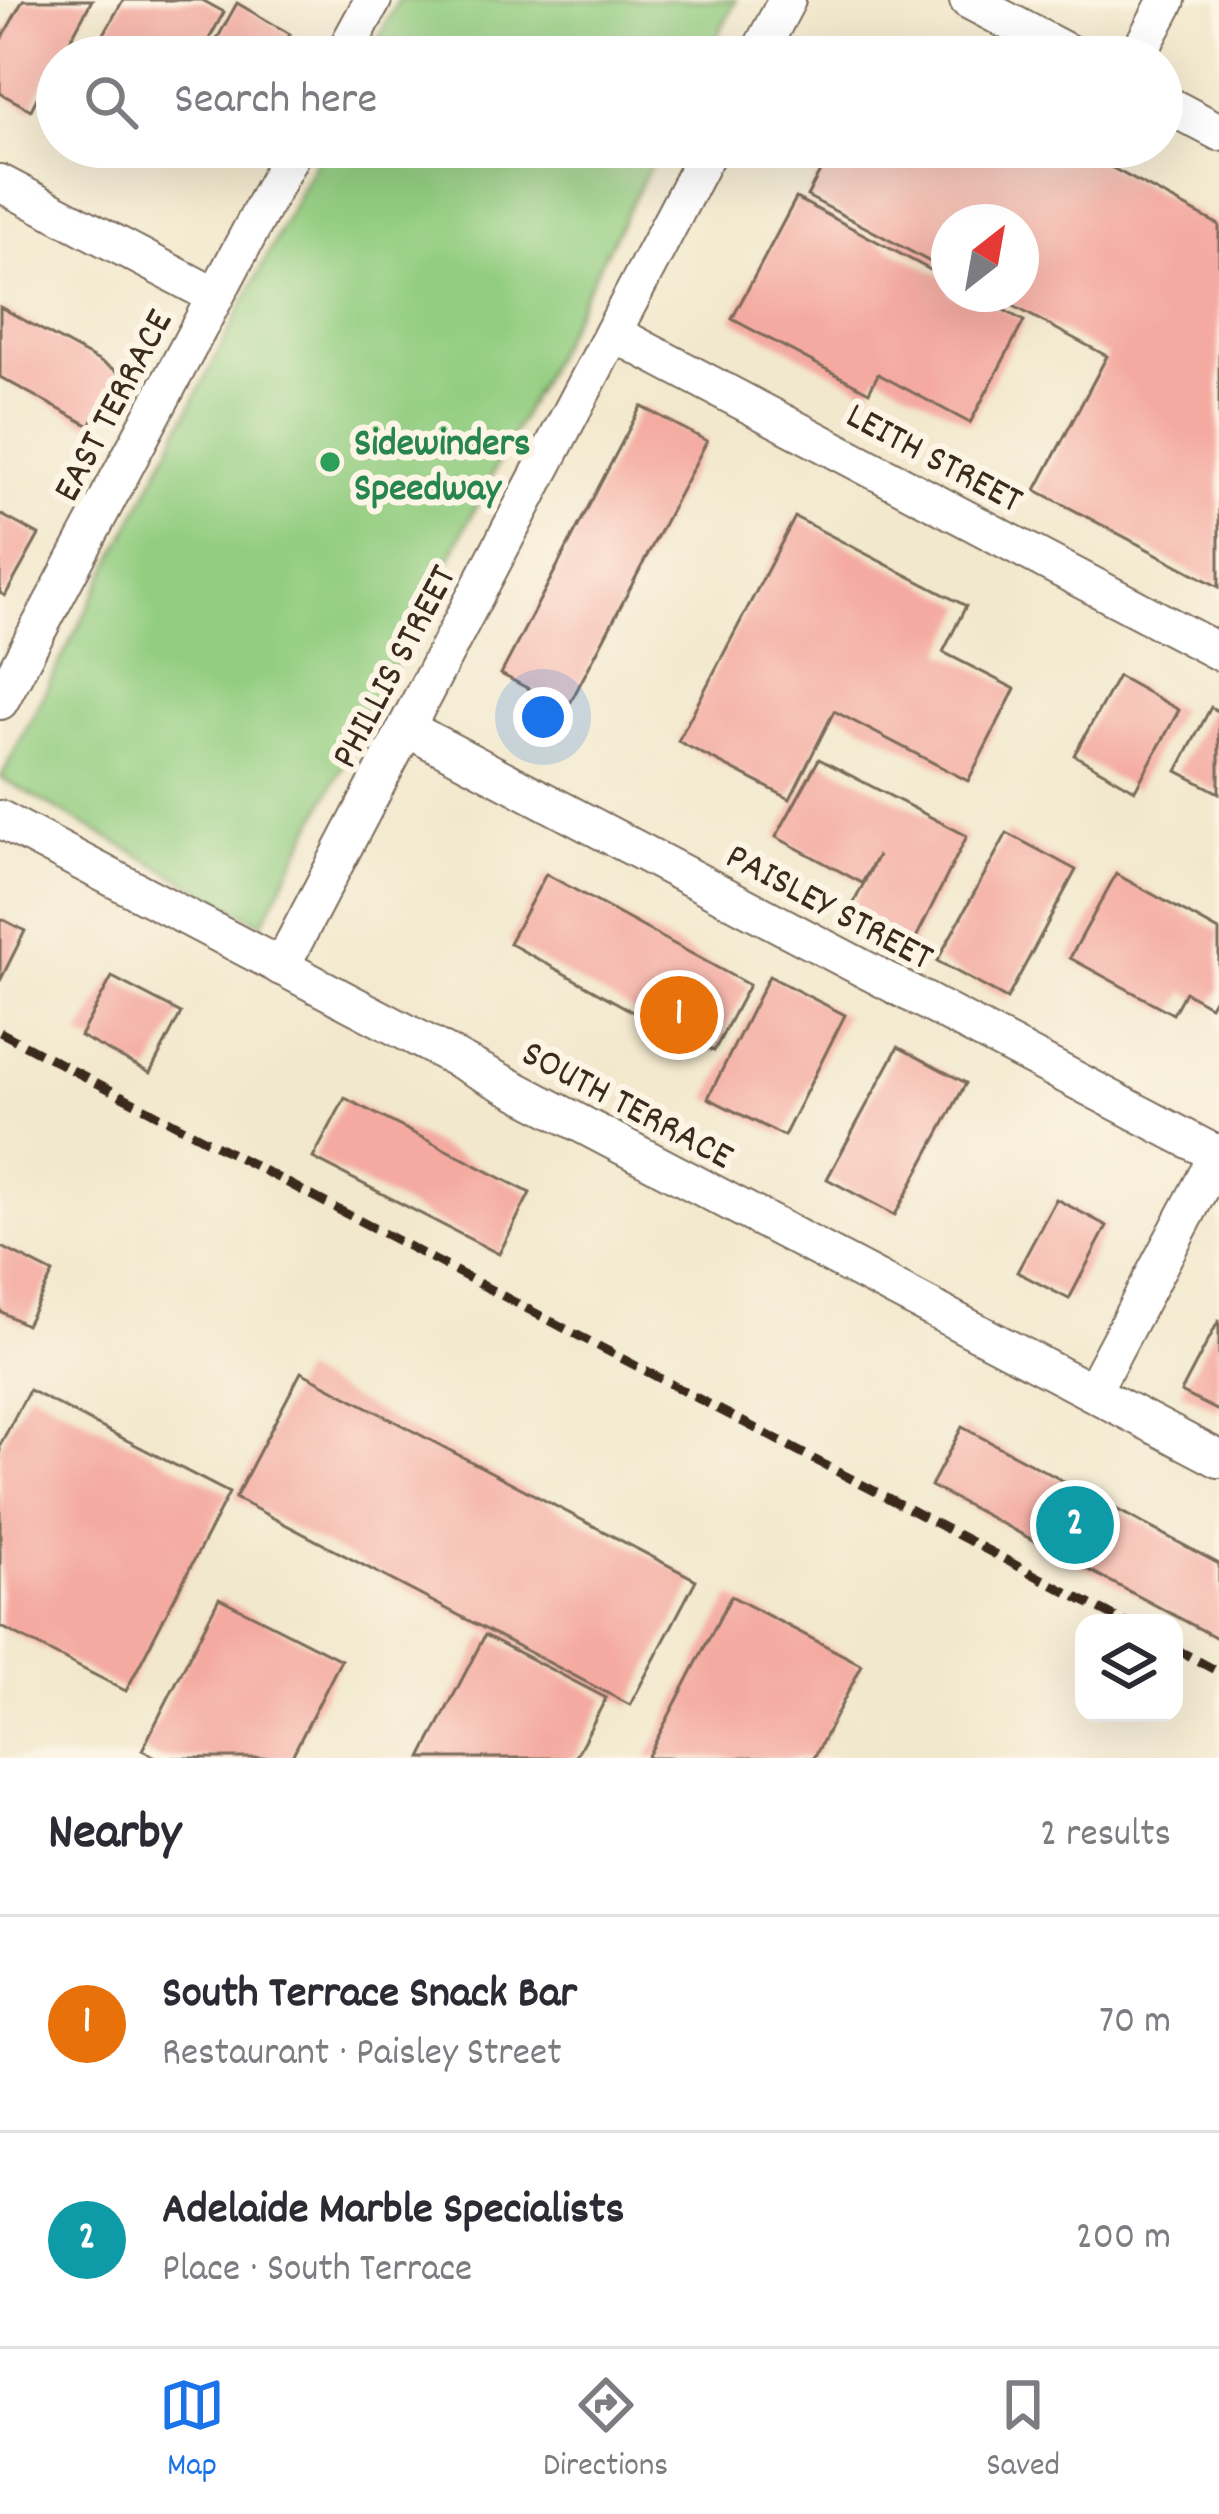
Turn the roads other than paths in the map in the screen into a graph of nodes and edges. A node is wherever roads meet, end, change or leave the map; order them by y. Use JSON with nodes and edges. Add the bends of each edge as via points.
{"nodes":[{"id":1,"x":373,"y":0,"type":"edge"},
{"id":2,"x":787,"y":0,"type":"edge"},
{"id":3,"x":968,"y":0,"type":"edge"},
{"id":4,"x":1167,"y":0,"type":"edge"},
{"id":5,"x":353,"y":36,"type":"edge"},
{"id":6,"x":768,"y":36,"type":"edge"},
{"id":7,"x":1036,"y":36,"type":"edge"},
{"id":8,"x":1148,"y":36,"type":"edge"},
{"id":9,"x":1183,"y":113,"type":"edge"},
{"id":10,"x":1219,"y":132,"type":"edge"},
{"id":11,"x":284,"y":168,"type":"edge"},
{"id":12,"x":699,"y":168,"type":"edge"},
{"id":13,"x":0,"y":183,"type":"edge"},
{"id":14,"x":215,"y":296,"type":"junction"},
{"id":15,"x":613,"y":333,"type":"junction"},
{"id":16,"x":1219,"y":652,"type":"edge"},
{"id":17,"x":0,"y":701,"type":"edge"},
{"id":18,"x":406,"y":728,"type":"junction"},
{"id":19,"x":0,"y":819,"type":"edge"},
{"id":20,"x":281,"y":967,"type":"junction"},
{"id":21,"x":1218,"y":1154,"type":"edge"},
{"id":22,"x":1092,"y":1392,"type":"junction"},
{"id":23,"x":1219,"y":1459,"type":"edge"}],
"edges":[{"from":1,"to":5,"type":"street"},
{"from":2,"to":6,"type":"street"},
{"from":3,"to":7,"type":"street"},
{"from":4,"to":8,"type":"street"},
{"from":9,"to":10,"type":"street"},
{"from":11,"to":14,"type":"street","name":"EAST TERRACE"},
{"from":12,"to":15,"type":"street","name":"PHILLIS STREET"},
{"from":13,"to":14,"type":"street"},
{"from":14,"to":17,"type":"street","name":"EAST TERRACE"},
{"from":15,"to":16,"type":"street","name":"LEITH STREET"},
{"from":15,"to":18,"type":"street","name":"PHILLIS STREET"},
{"from":18,"to":20,"type":"street","name":"PHILLIS STREET"},
{"from":18,"to":21,"type":"street","name":"PAISLEY STREET"},
{"from":19,"to":20,"type":"street","name":"SOUTH TERRACE"},
{"from":20,"to":22,"type":"street","name":"SOUTH TERRACE"},
{"from":21,"to":22,"type":"street"},
{"from":22,"to":23,"type":"street","name":"SOUTH TERRACE"}]}
